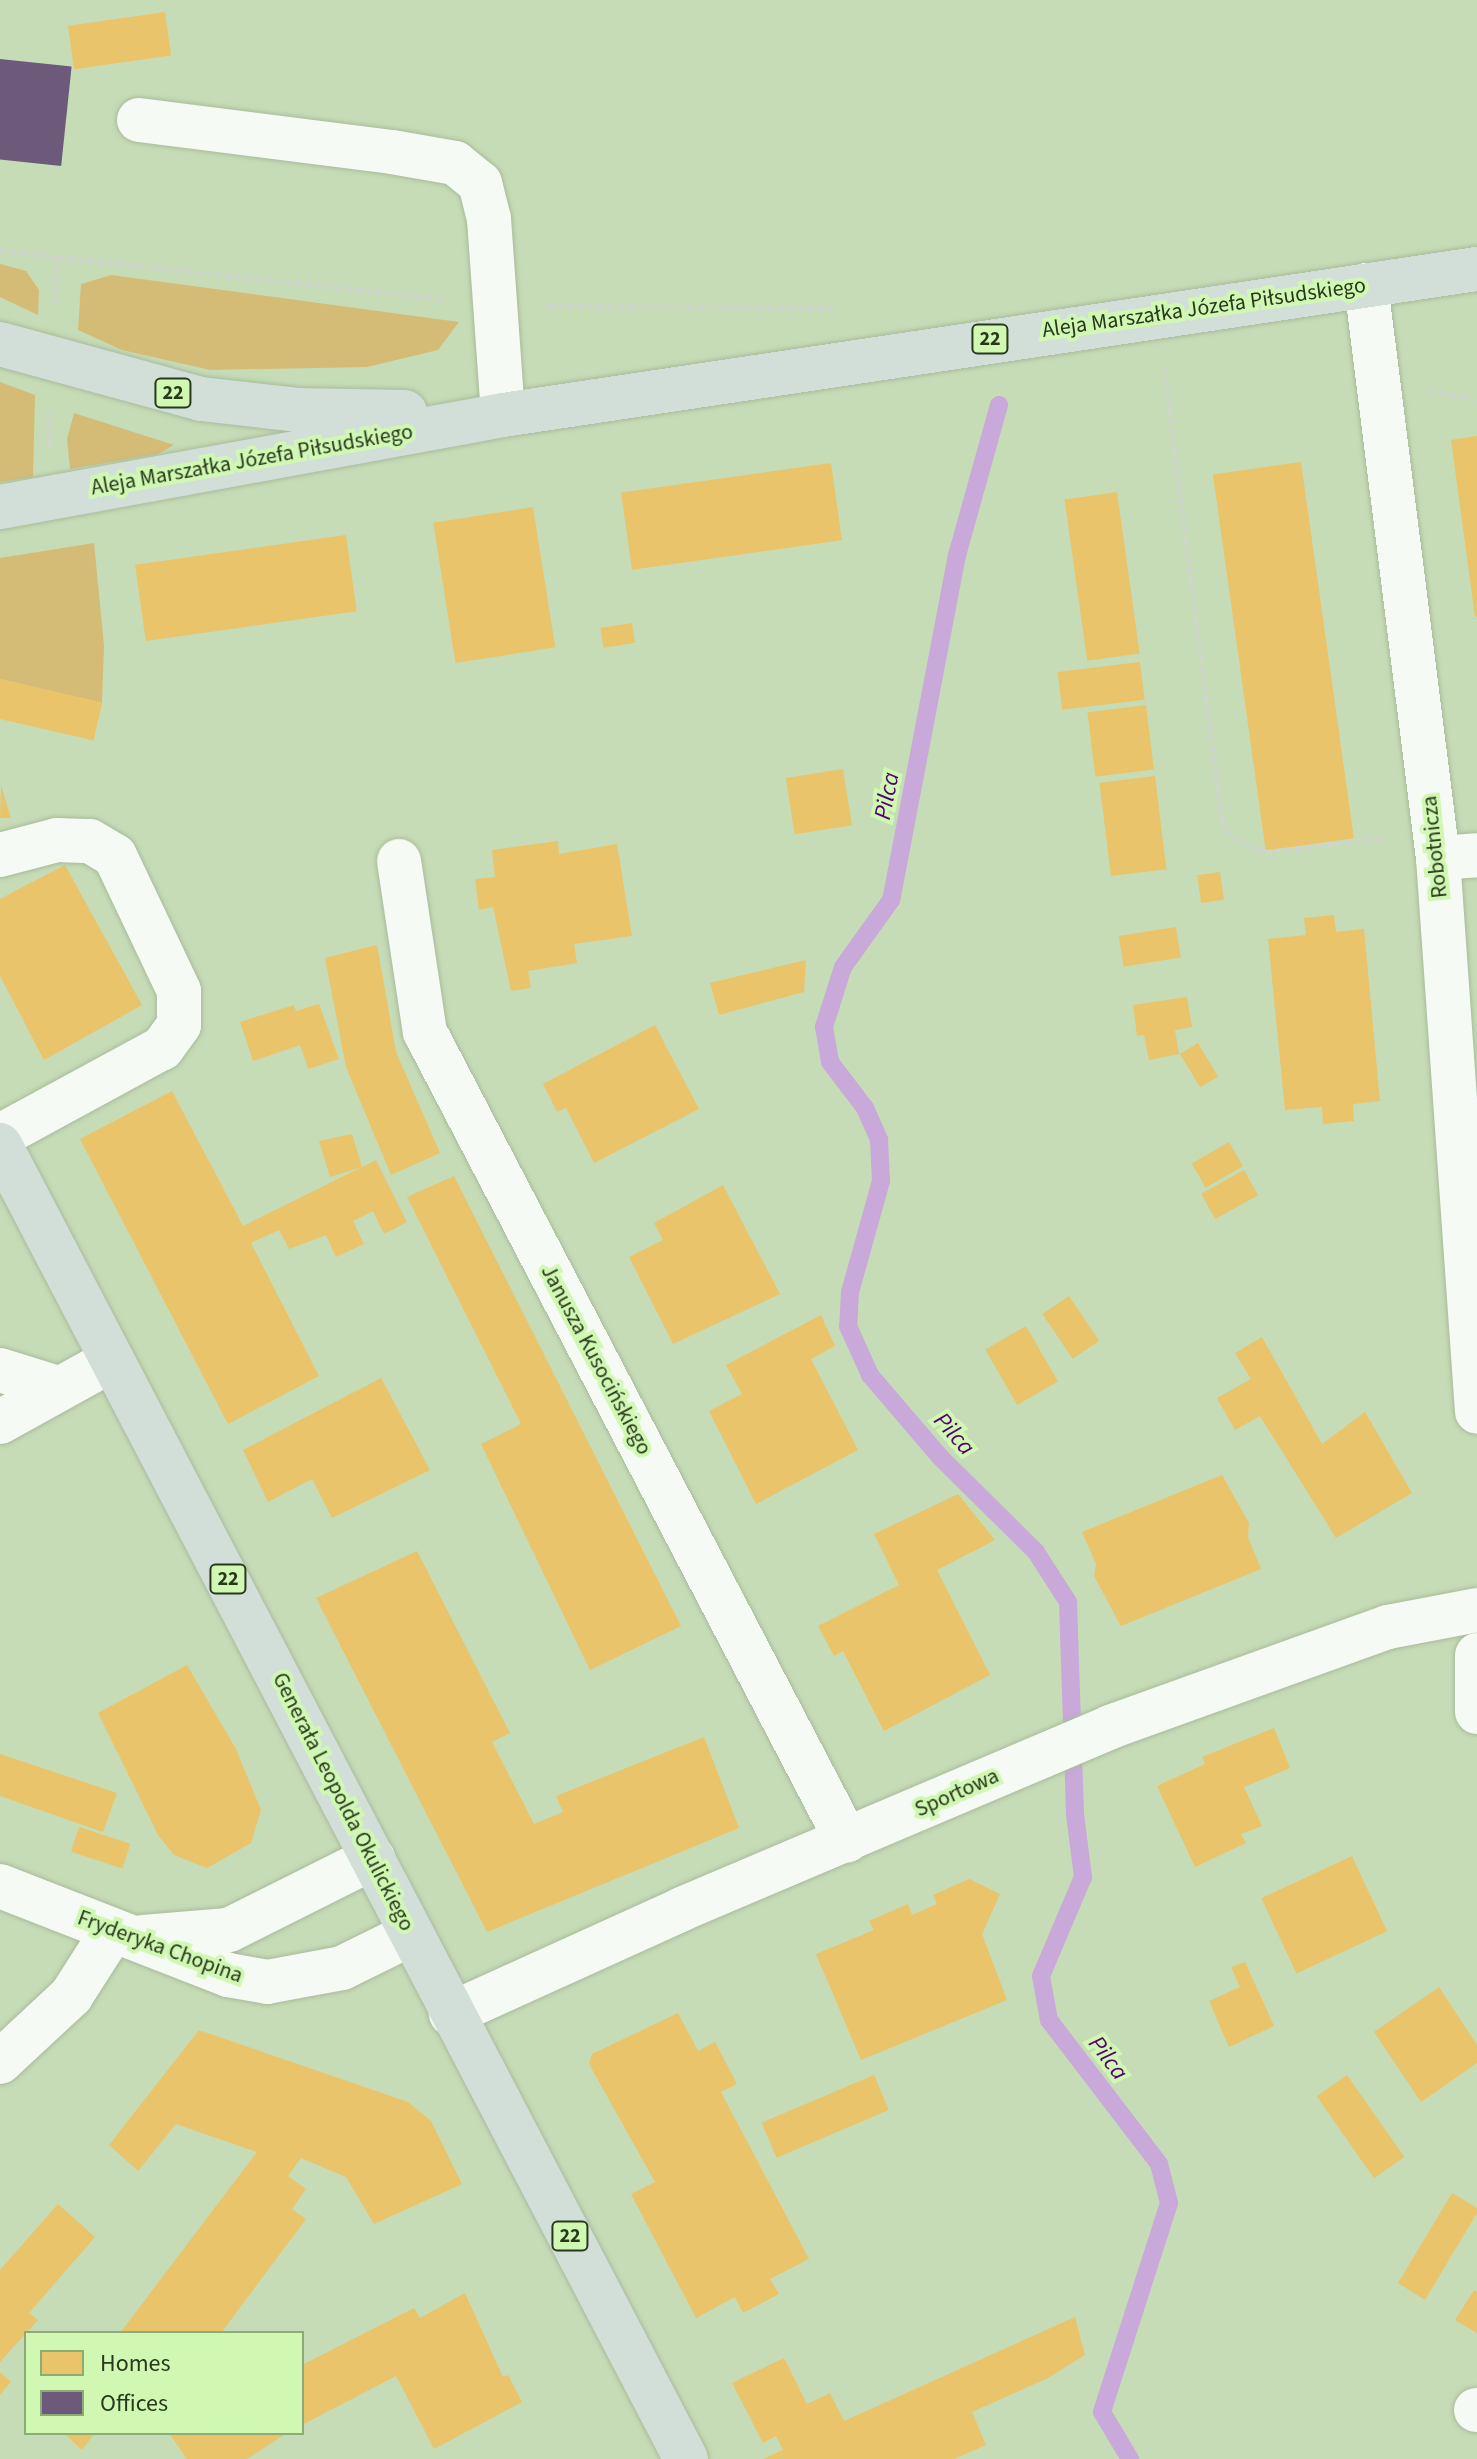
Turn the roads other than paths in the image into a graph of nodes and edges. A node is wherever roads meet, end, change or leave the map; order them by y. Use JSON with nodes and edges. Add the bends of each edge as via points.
{"nodes":[{"id":1,"x":139,"y":120,"type":"dead end"},
{"id":2,"x":1477,"y":269,"type":"edge"},
{"id":3,"x":1366,"y":285,"type":"junction"},
{"id":4,"x":0,"y":329,"type":"edge"},
{"id":5,"x":0,"y":344,"type":"edge"},
{"id":6,"x":52,"y":361,"type":"junction"},
{"id":7,"x":503,"y":415,"type":"junction"},
{"id":8,"x":0,"y":507,"type":"edge"},
{"id":9,"x":1450,"y":848,"type":"edge"},
{"id":10,"x":0,"y":855,"type":"edge"},
{"id":11,"x":399,"y":861,"type":"dead end"},
{"id":12,"x":0,"y":1136,"type":"edge"},
{"id":13,"x":0,"y":1145,"type":"edge"},
{"id":14,"x":1470,"y":1216,"type":"edge"},
{"id":15,"x":112,"y":1360,"type":"junction"},
{"id":16,"x":0,"y":1370,"type":"edge"},
{"id":17,"x":55,"y":1387,"type":"junction"},
{"id":18,"x":1477,"y":1412,"type":"edge"},
{"id":19,"x":0,"y":1422,"type":"edge"},
{"id":20,"x":1477,"y":1610,"type":"edge"},
{"id":21,"x":1477,"y":1655,"type":"edge"},
{"id":22,"x":1477,"y":1712,"type":"edge"},
{"id":23,"x":847,"y":1841,"type":"junction"},
{"id":24,"x":373,"y":1858,"type":"junction"},
{"id":25,"x":0,"y":1886,"type":"edge"},
{"id":26,"x":411,"y":1934,"type":"junction"},
{"id":27,"x":122,"y":1935,"type":"junction"},
{"id":28,"x":451,"y":2014,"type":"junction"},
{"id":29,"x":0,"y":2062,"type":"edge"},
{"id":30,"x":686,"y":2459,"type":"edge"}],
"edges":[{"from":1,"to":7,"type":"street","via":[[455,163],[480,183],[489,219]]},
{"from":2,"to":3,"type":"main road","name":"Aleja Marszałka Józefa Piłsudskiego","number":"22"},
{"from":3,"to":7,"type":"main road","name":"Aleja Marszałka Józefa Piłsudskiego","number":"22"},
{"from":3,"to":9,"type":"street","name":"Robotnicza"},
{"from":4,"to":6,"type":"main road"},
{"from":5,"to":6,"type":"main road","name":"Aleja Marszałka Józefa Piłsudskiego","number":"22"},
{"from":6,"to":7,"type":"main road","name":"Aleja Marszałka Józefa Piłsudskiego","number":"22","via":[[201,399],[297,410]]},
{"from":7,"to":8,"type":"main road","name":"Aleja Marszałka Józefa Piłsudskiego"},
{"from":9,"to":14,"type":"street","name":"Robotnicza"},
{"from":10,"to":12,"type":"street","via":[[57,840],[90,841],[115,856],[179,991],[179,1025],[162,1048]]},
{"from":11,"to":23,"type":"street","name":"Janusza Kusocińskiego","via":[[425,1032]]},
{"from":13,"to":15,"type":"main road","name":"Generała Leopolda Okulickiego","number":"22"},
{"from":14,"to":18,"type":"street","name":"Robotnicza"},
{"from":15,"to":17,"type":"street"},
{"from":15,"to":24,"type":"main road","name":"Generała Leopolda Okulickiego","number":"22"},
{"from":16,"to":17,"type":"street"},
{"from":17,"to":19,"type":"street"},
{"from":20,"to":23,"type":"street","name":"Sportowa","via":[[1388,1627],[1110,1727]]},
{"from":21,"to":22,"type":"street"},
{"from":23,"to":28,"type":"street","name":"Sportowa"},
{"from":24,"to":26,"type":"main road","name":"Generała Leopolda Okulickiego","number":"22"},
{"from":24,"to":27,"type":"street","via":[[229,1930]]},
{"from":25,"to":27,"type":"street","name":"Fryderyka Chopina"},
{"from":26,"to":27,"type":"street","name":"Fryderyka Chopina","via":[[342,1968],[267,1982],[228,1975]]},
{"from":26,"to":28,"type":"main road","name":"Generała Leopolda Okulickiego","number":"22"},
{"from":27,"to":29,"type":"street","via":[[71,1996]]},
{"from":28,"to":30,"type":"main road","name":"Generała Leopolda Okulickiego","number":"22"}]}
